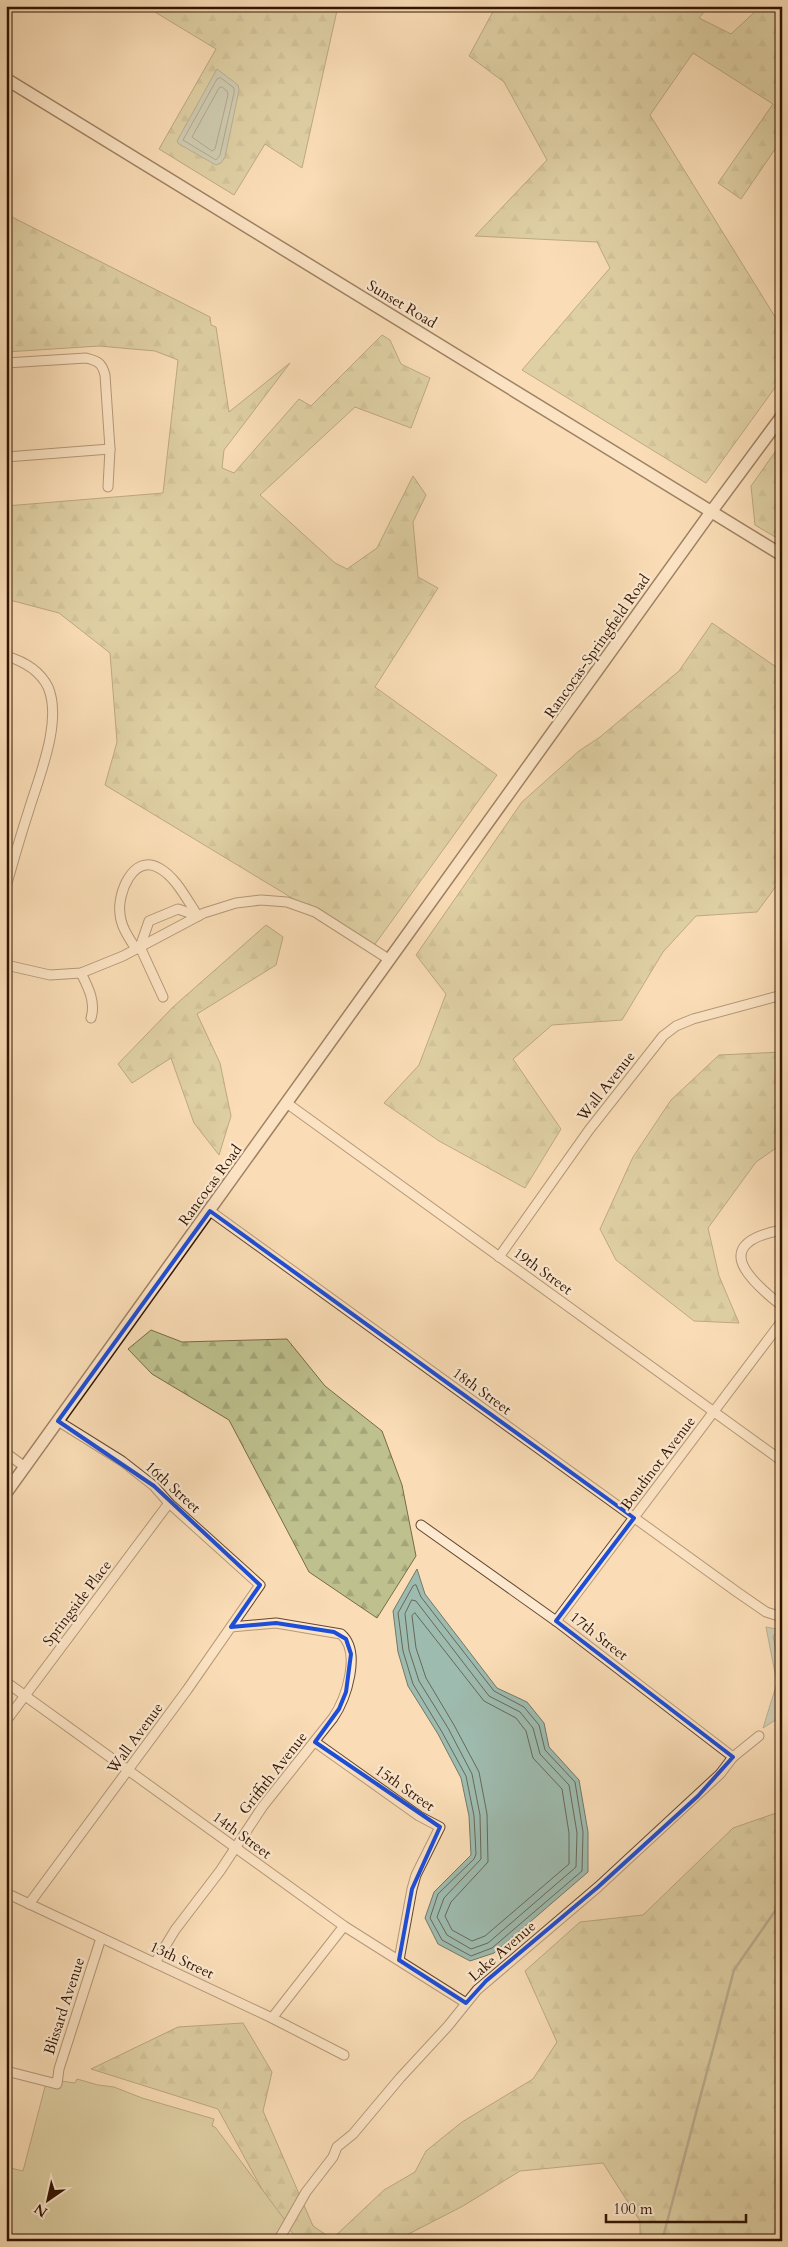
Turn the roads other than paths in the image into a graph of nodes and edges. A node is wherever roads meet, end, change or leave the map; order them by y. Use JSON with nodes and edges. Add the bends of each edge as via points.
{"nodes":[{"id":1,"x":6,"y":79,"type":"edge"},
{"id":2,"x":6,"y":363,"type":"edge"},
{"id":3,"x":782,"y":416,"type":"edge"},
{"id":4,"x":110,"y":449,"type":"junction"},
{"id":5,"x":6,"y":457,"type":"edge"},
{"id":6,"x":108,"y":487,"type":"dead end"},
{"id":7,"x":710,"y":512,"type":"junction"},
{"id":8,"x":782,"y":556,"type":"edge"},
{"id":9,"x":6,"y":656,"type":"edge"},
{"id":10,"x":6,"y":886,"type":"edge"},
{"id":11,"x":438,"y":894,"type":"joint"},
{"id":12,"x":198,"y":916,"type":"junction"},
{"id":13,"x":138,"y":948,"type":"junction"},
{"id":14,"x":390,"y":960,"type":"junction"},
{"id":15,"x":6,"y":965,"type":"edge"},
{"id":16,"x":81,"y":973,"type":"junction"},
{"id":17,"x":782,"y":995,"type":"edge"},
{"id":18,"x":163,"y":996,"type":"dead end"},
{"id":19,"x":91,"y":1018,"type":"dead end"},
{"id":20,"x":288,"y":1104,"type":"junction"},
{"id":21,"x":210,"y":1211,"type":"junction"},
{"id":22,"x":782,"y":1230,"type":"edge"},
{"id":23,"x":499,"y":1257,"type":"junction"},
{"id":24,"x":782,"y":1306,"type":"edge"},
{"id":25,"x":782,"y":1321,"type":"edge"},
{"id":26,"x":714,"y":1412,"type":"junction"},
{"id":27,"x":58,"y":1421,"type":"junction"},
{"id":28,"x":6,"y":1453,"type":"edge"},
{"id":29,"x":782,"y":1461,"type":"edge"},
{"id":30,"x":25,"y":1467,"type":"junction"},
{"id":31,"x":6,"y":1493,"type":"edge"},
{"id":32,"x":169,"y":1503,"type":"junction"},
{"id":33,"x":634,"y":1518,"type":"junction"},
{"id":34,"x":421,"y":1525,"type":"dead end"},
{"id":35,"x":260,"y":1585,"type":"joint"},
{"id":36,"x":782,"y":1617,"type":"edge"},
{"id":37,"x":556,"y":1621,"type":"junction"},
{"id":38,"x":231,"y":1627,"type":"junction"},
{"id":39,"x":6,"y":1682,"type":"edge"},
{"id":40,"x":25,"y":1696,"type":"junction"},
{"id":41,"x":6,"y":1721,"type":"edge"},
{"id":42,"x":759,"y":1736,"type":"dead end"},
{"id":43,"x":314,"y":1742,"type":"junction"},
{"id":44,"x":733,"y":1757,"type":"junction"},
{"id":45,"x":128,"y":1770,"type":"junction"},
{"id":46,"x":235,"y":1847,"type":"junction"},
{"id":47,"x":6,"y":1893,"type":"edge"},
{"id":48,"x":29,"y":1904,"type":"junction"},
{"id":49,"x":344,"y":1926,"type":"junction"},
{"id":50,"x":101,"y":1938,"type":"junction"},
{"id":51,"x":399,"y":1960,"type":"junction"},
{"id":52,"x":154,"y":1963,"type":"junction"},
{"id":53,"x":466,"y":2003,"type":"junction"},
{"id":54,"x":272,"y":2018,"type":"junction"},
{"id":55,"x":344,"y":2055,"type":"dead end"},
{"id":56,"x":6,"y":2071,"type":"edge"},
{"id":57,"x":278,"y":2241,"type":"edge"}],
"edges":[{"from":1,"to":7,"type":"main road","name":"Sunset Road"},
{"from":2,"to":4,"type":"street","via":[[97,360],[105,375]]},
{"from":3,"to":7,"type":"main road","name":"Rancocas-Springfield Road"},
{"from":4,"to":5,"type":"street"},
{"from":4,"to":6,"type":"street"},
{"from":7,"to":8,"type":"main road","name":"Sunset Road"},
{"from":7,"to":11,"type":"main road","name":"Rancocas-Springfield Road"},
{"from":9,"to":10,"type":"street","via":[[27,666],[42,679],[51,698],[52,720],[44,763]]},
{"from":11,"to":14,"type":"main road","name":"Rancocas Road"},
{"from":12,"to":13,"type":"street"},
{"from":12,"to":13,"type":"street","via":[[178,909],[149,921]]},
{"from":12,"to":13,"type":"street","via":[[164,871],[152,865],[140,868],[126,881],[119,908],[122,923]]},
{"from":12,"to":14,"type":"street","via":[[243,902],[287,902],[315,912]]},
{"from":13,"to":16,"type":"street"},
{"from":13,"to":18,"type":"street"},
{"from":14,"to":20,"type":"main road","name":"Rancocas Road"},
{"from":15,"to":16,"type":"street","via":[[50,975]]},
{"from":16,"to":19,"type":"street","via":[[91,994]]},
{"from":17,"to":23,"type":"street","name":"Wall Avenue","via":[[685,1022],[663,1036],[588,1130]]},
{"from":20,"to":21,"type":"main road","name":"Rancocas Road"},
{"from":20,"to":23,"type":"street","name":"19th Street"},
{"from":21,"to":27,"type":"main road","name":"Rancocas Road"},
{"from":21,"to":33,"type":"street","name":"18th Street"},
{"from":22,"to":24,"type":"street","via":[[748,1241],[740,1260],[744,1270]]},
{"from":23,"to":26,"type":"street","name":"19th Street"},
{"from":25,"to":26,"type":"street","name":"Boudinot Avenue"},
{"from":26,"to":29,"type":"street","name":"19th Street"},
{"from":26,"to":33,"type":"street","name":"Boudinot Avenue"},
{"from":27,"to":30,"type":"main road","name":"Rancocas Road"},
{"from":27,"to":32,"type":"street","name":"16th Street","via":[[122,1461],[154,1486]]},
{"from":28,"to":30,"type":"street"},
{"from":30,"to":31,"type":"main road","name":"Rancocas Road"},
{"from":32,"to":35,"type":"street","name":"16th Street"},
{"from":32,"to":40,"type":"street","name":"Springside Place"},
{"from":33,"to":36,"type":"street","name":"18th Street","via":[[766,1612]]},
{"from":33,"to":37,"type":"street","name":"Boudinot Avenue"},
{"from":34,"to":37,"type":"street","name":"17th Street"},
{"from":35,"to":38,"type":"street","name":"Wall Avenue"},
{"from":37,"to":44,"type":"street","name":"17th Street"},
{"from":38,"to":43,"type":"street","name":"Griffith Avenue","via":[[276,1623],[334,1632],[346,1639],[351,1664],[346,1692],[339,1709]]},
{"from":38,"to":45,"type":"street","name":"Wall Avenue"},
{"from":39,"to":40,"type":"street","name":"14th Street"},
{"from":40,"to":41,"type":"street","name":"Springside Place"},
{"from":40,"to":45,"type":"street","name":"14th Street"},
{"from":42,"to":44,"type":"street","name":"Lake Avenue"},
{"from":43,"to":46,"type":"street","name":"Griffith Avenue"},
{"from":43,"to":51,"type":"street","name":"15th Street","via":[[419,1816],[440,1827],[416,1875]]},
{"from":44,"to":53,"type":"street","name":"Lake Avenue","via":[[720,1774],[633,1856],[486,1981]]},
{"from":45,"to":46,"type":"street","name":"14th Street"},
{"from":45,"to":48,"type":"street","name":"Wall Avenue"},
{"from":46,"to":49,"type":"street","name":"14th Street"},
{"from":46,"to":52,"type":"street","name":"Griffith Avenue"},
{"from":47,"to":48,"type":"street","name":"13th Street"},
{"from":48,"to":50,"type":"street","name":"13th Street"},
{"from":49,"to":51,"type":"street","name":"14th Street"},
{"from":49,"to":54,"type":"street"},
{"from":50,"to":52,"type":"street","name":"13th Street"},
{"from":50,"to":56,"type":"street","name":"Blissard Avenue","via":[[57,2084]]},
{"from":51,"to":53,"type":"street","name":"14th Street"},
{"from":52,"to":54,"type":"street","name":"13th Street"},
{"from":53,"to":57,"type":"street","name":"Lake Avenue","via":[[353,2134],[337,2147]]},
{"from":54,"to":55,"type":"street","name":"13th Street"}]}
